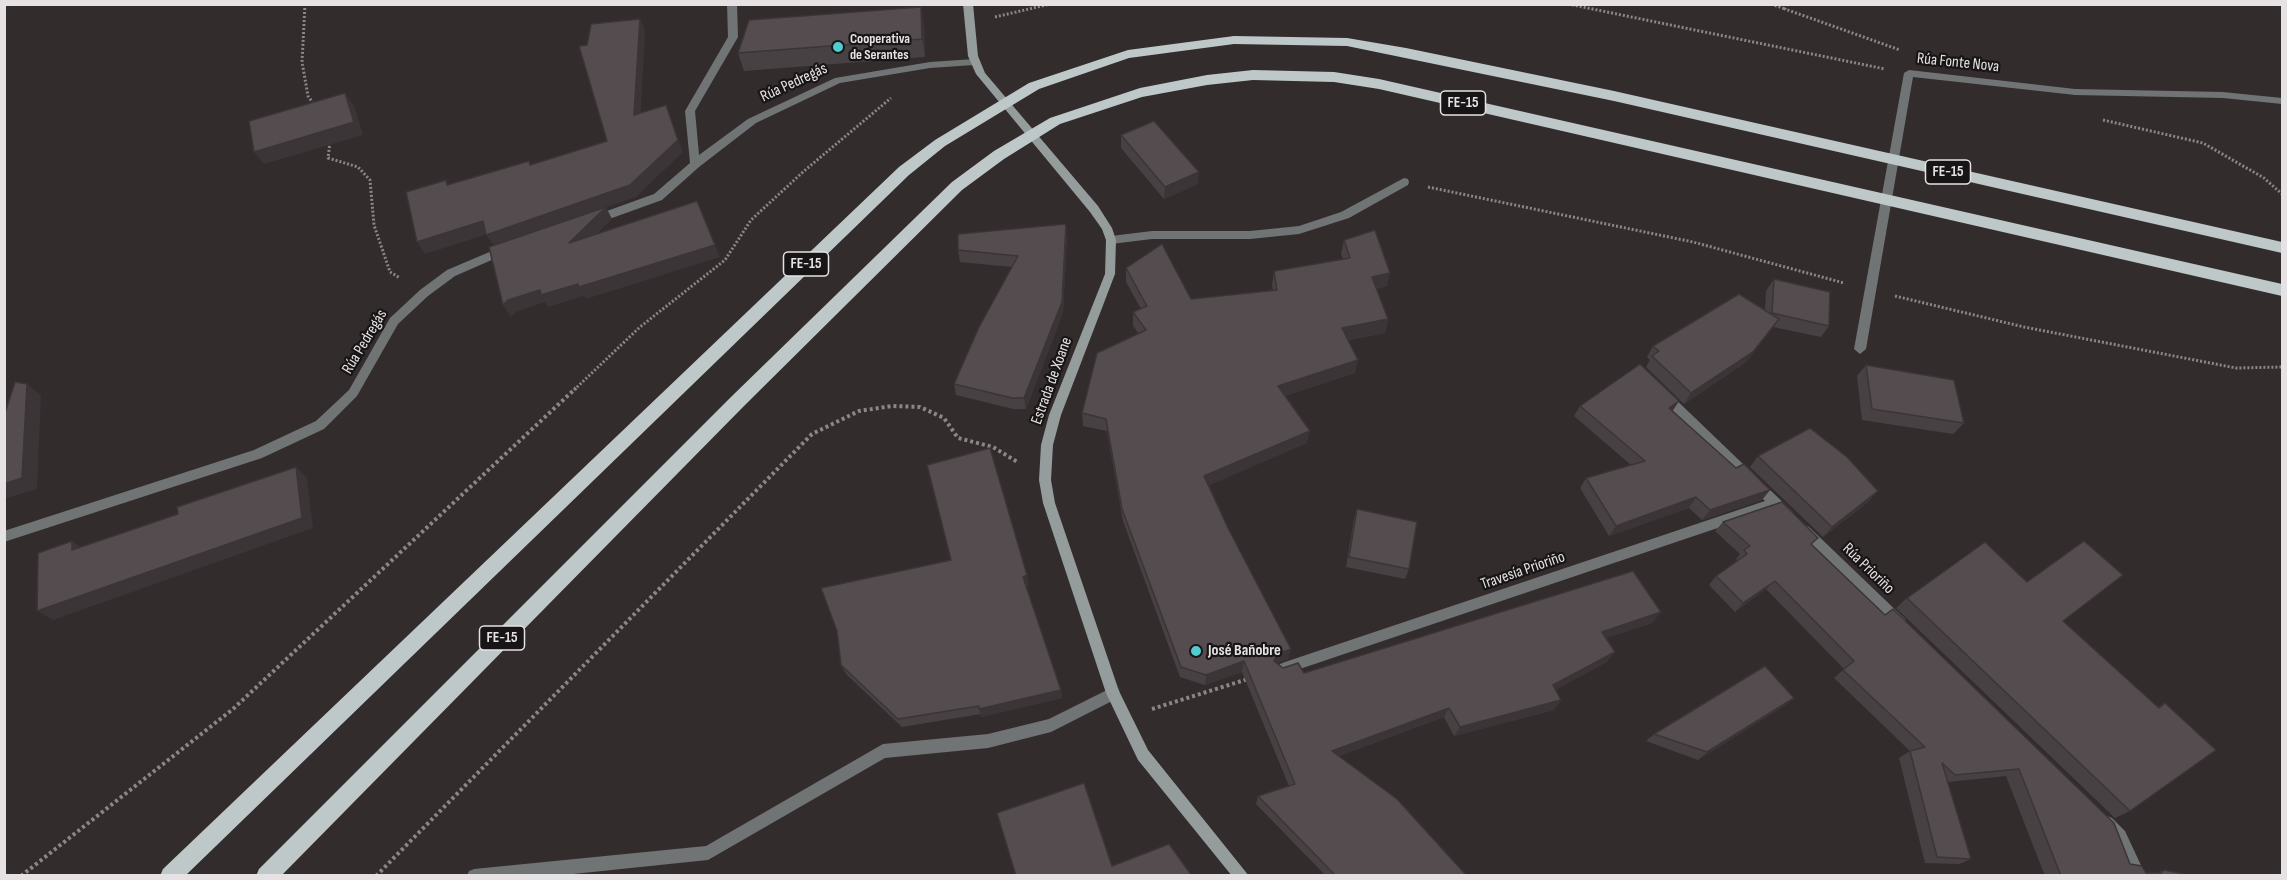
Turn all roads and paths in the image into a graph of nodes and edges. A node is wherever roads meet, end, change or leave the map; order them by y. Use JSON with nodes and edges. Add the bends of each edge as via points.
{"nodes":[{"id":1,"x":305,"y":4,"type":"edge"},
{"id":2,"x":732,"y":4,"type":"edge"},
{"id":3,"x":968,"y":4,"type":"edge"},
{"id":4,"x":1050,"y":4,"type":"edge"},
{"id":5,"x":1771,"y":4,"type":"edge"},
{"id":6,"x":1787,"y":4,"type":"edge"},
{"id":7,"x":1785,"y":9,"type":"junction"},
{"id":8,"x":968,"y":24,"type":"junction"},
{"id":9,"x":1908,"y":52,"type":"dead end"},
{"id":10,"x":974,"y":62,"type":"junction"},
{"id":11,"x":930,"y":65,"type":"junction"},
{"id":12,"x":2283,"y":101,"type":"edge"},
{"id":13,"x":320,"y":114,"type":"edge"},
{"id":14,"x":331,"y":139,"type":"edge"},
{"id":15,"x":695,"y":164,"type":"junction"},
{"id":16,"x":1404,"y":182,"type":"dead end"},
{"id":17,"x":586,"y":223,"type":"edge"},
{"id":18,"x":1111,"y":240,"type":"junction"},
{"id":19,"x":522,"y":244,"type":"edge"},
{"id":20,"x":2283,"y":248,"type":"edge"},
{"id":21,"x":2283,"y":290,"type":"edge"},
{"id":22,"x":424,"y":293,"type":"junction"},
{"id":23,"x":1860,"y":348,"type":"dead end"},
{"id":24,"x":1657,"y":388,"type":"edge"},
{"id":25,"x":1045,"y":480,"type":"junction"},
{"id":26,"x":1776,"y":503,"type":"junction"},
{"id":27,"x":4,"y":537,"type":"edge"},
{"id":28,"x":1913,"y":636,"type":"edge"},
{"id":29,"x":1281,"y":670,"type":"joint"},
{"id":30,"x":1113,"y":693,"type":"junction"},
{"id":31,"x":1124,"y":717,"type":"junction"},
{"id":32,"x":2094,"y":811,"type":"edge"},
{"id":33,"x":21,"y":876,"type":"edge"},
{"id":34,"x":170,"y":876,"type":"edge"},
{"id":35,"x":267,"y":876,"type":"edge"},
{"id":36,"x":375,"y":876,"type":"edge"},
{"id":37,"x":474,"y":876,"type":"edge"},
{"id":38,"x":1242,"y":876,"type":"edge"},
{"id":39,"x":2139,"y":876,"type":"edge"}],
"edges":[{"from":1,"to":13,"type":"path","via":[[302,62],[308,96]]},
{"from":2,"to":15,"type":"street","via":[[733,37],[690,111]]},
{"from":3,"to":8,"type":"main road","name":"Estrada de Xoane"},
{"from":4,"to":8,"type":"path"},
{"from":5,"to":7,"type":"path"},
{"from":6,"to":7,"type":"path"},
{"from":7,"to":9,"type":"path"},
{"from":8,"to":10,"type":"main road","name":"Estrada de Xoane"},
{"from":10,"to":11,"type":"street","name":"Rúa Pedregás"},
{"from":10,"to":18,"type":"main road","name":"Estrada de Xoane","via":[[988,84],[1094,209]]},
{"from":11,"to":15,"type":"street","name":"Rúa Pedregás","via":[[838,80],[752,121]]},
{"from":11,"to":33,"type":"path","via":[[759,212],[725,260],[640,327],[233,709]]},
{"from":12,"to":23,"type":"street","name":"Rúa Fonte Nova","via":[[2223,94],[2075,92],[1909,74]]},
{"from":14,"to":22,"type":"path","via":[[328,158],[358,166],[370,180],[374,225],[390,272]]},
{"from":15,"to":17,"type":"street","name":"Rúa Pedregás","via":[[658,198]]},
{"from":16,"to":18,"type":"street","via":[[1345,215],[1299,230]]},
{"from":18,"to":25,"type":"main road","name":"Estrada de Xoane","via":[[1110,274],[1055,415],[1047,445]]},
{"from":19,"to":22,"type":"street","name":"Rúa Pedregás","via":[[451,273]]},
{"from":20,"to":34,"type":"highway","number":"FE-15","via":[[1626,99],[1371,46],[1304,40],[1234,40],[1128,54],[1034,86],[940,143],[904,171]]},
{"from":21,"to":35,"type":"highway","number":"FE-15","via":[[1379,84],[1334,77],[1253,75],[1140,93],[1055,121],[957,186]]},
{"from":22,"to":27,"type":"street","name":"Rúa Pedregás","via":[[394,321],[353,393],[320,425],[258,454]]},
{"from":24,"to":26,"type":"street","name":"Rúa Prioriño"},
{"from":25,"to":30,"type":"main road","name":"Estrada de Xoane","via":[[1049,503]]},
{"from":25,"to":36,"type":"path","via":[[993,447],[958,438],[944,418],[920,407],[859,411],[812,434]]},
{"from":26,"to":28,"type":"street","name":"Rúa Prioriño"},
{"from":26,"to":29,"type":"street","name":"Travesía Prioriño"},
{"from":29,"to":31,"type":"path"},
{"from":30,"to":31,"type":"main road","name":"Estrada de Xoane"},
{"from":30,"to":37,"type":"street","via":[[1051,724],[988,741],[883,751],[708,853]]},
{"from":31,"to":38,"type":"main road","name":"Estrada de Xoane","via":[[1143,755]]},
{"from":32,"to":39,"type":"street","via":[[2120,836]]}]}
